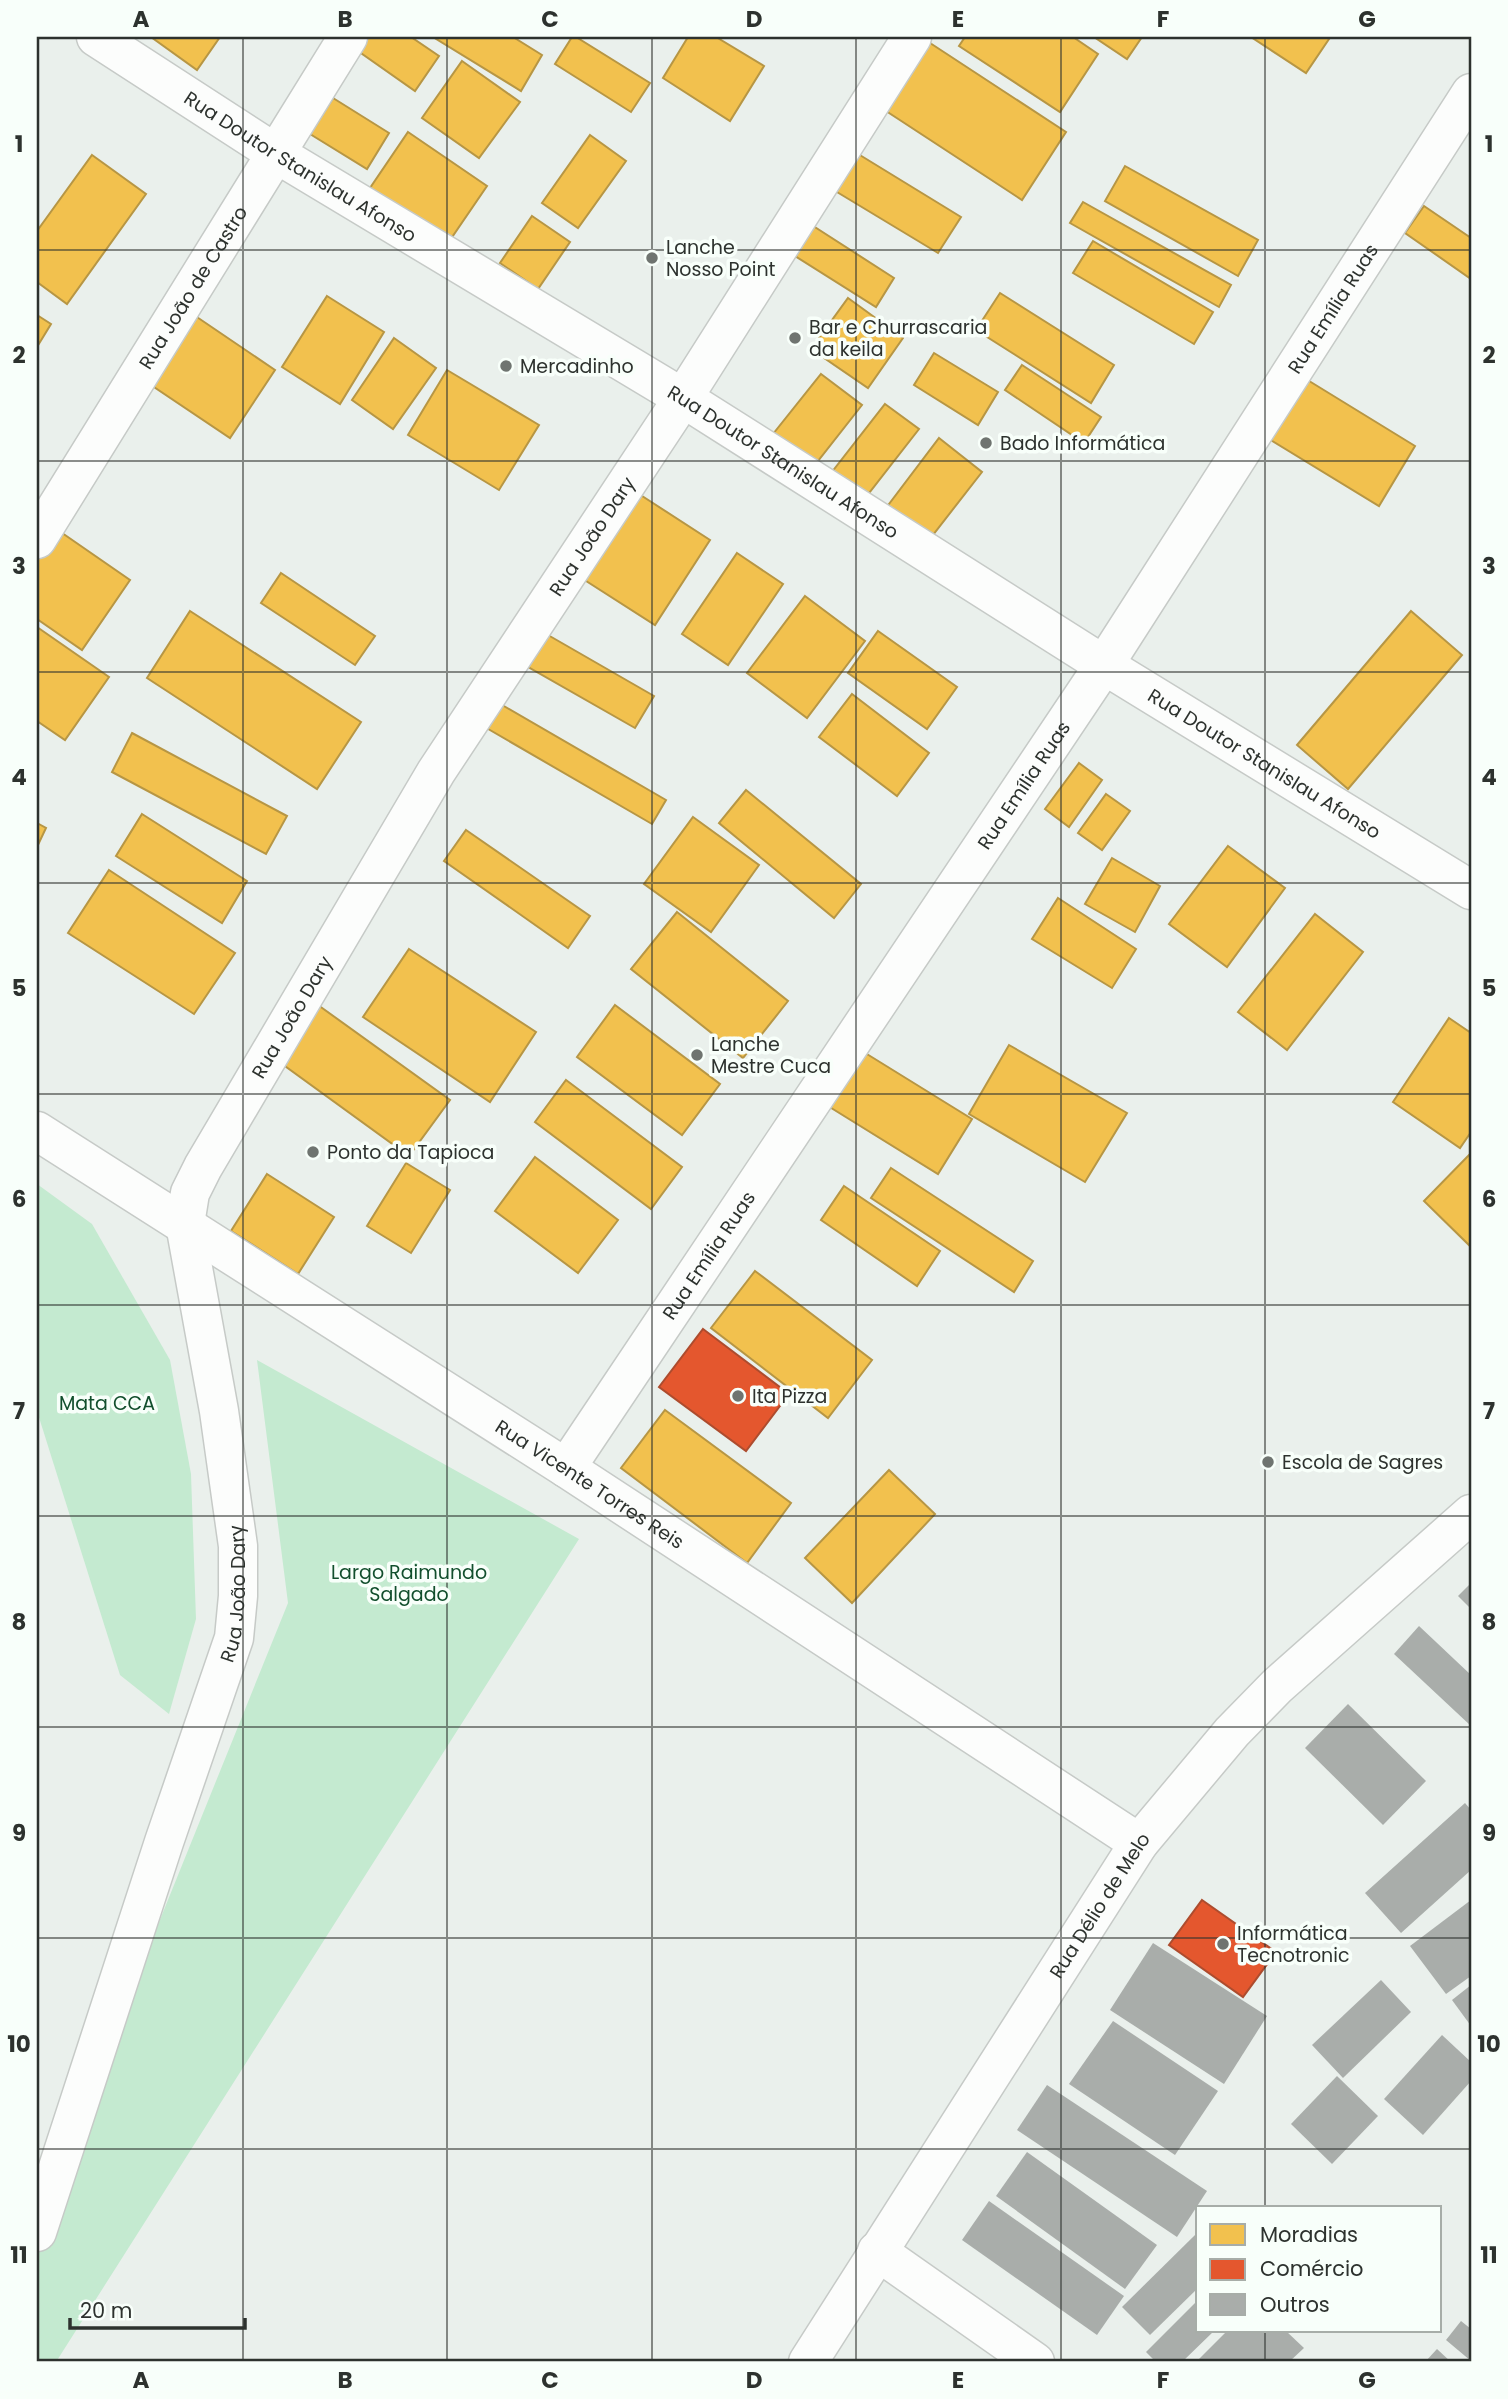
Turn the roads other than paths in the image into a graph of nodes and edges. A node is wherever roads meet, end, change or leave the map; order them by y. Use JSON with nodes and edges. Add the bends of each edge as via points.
{"nodes":[{"id":1,"x":96,"y":37,"type":"edge"},
{"id":2,"x":348,"y":37,"type":"edge"},
{"id":3,"x":912,"y":37,"type":"edge"},
{"id":4,"x":1471,"y":93,"type":"edge"},
{"id":5,"x":275,"y":153,"type":"junction"},
{"id":6,"x":683,"y":398,"type":"junction"},
{"id":7,"x":37,"y":538,"type":"edge"},
{"id":8,"x":1104,"y":664,"type":"junction"},
{"id":9,"x":1471,"y":890,"type":"edge"},
{"id":10,"x":37,"y":1131,"type":"edge"},
{"id":11,"x":185,"y":1224,"type":"junction"},
{"id":12,"x":566,"y":1468,"type":"junction"},
{"id":13,"x":1471,"y":1514,"type":"edge"},
{"id":14,"x":1139,"y":1843,"type":"junction"},
{"id":15,"x":37,"y":2232,"type":"edge"},
{"id":16,"x":877,"y":2250,"type":"junction"},
{"id":17,"x":808,"y":2362,"type":"edge"},
{"id":18,"x":1035,"y":2362,"type":"edge"}],
"edges":[{"from":1,"to":5,"type":"street","name":"Rua Doutor Stanislau Afonso"},
{"from":2,"to":5,"type":"street","name":"Rua João de Castro"},
{"from":3,"to":6,"type":"street","name":"Rua João Dary"},
{"from":4,"to":8,"type":"street","name":"Rua Emília Ruas"},
{"from":5,"to":6,"type":"street","name":"Rua Doutor Stanislau Afonso"},
{"from":5,"to":7,"type":"street","name":"Rua João de Castro"},
{"from":6,"to":8,"type":"street","name":"Rua Doutor Stanislau Afonso"},
{"from":6,"to":11,"type":"street","name":"Rua João Dary","via":[[429,784],[204,1167],[190,1193]]},
{"from":8,"to":9,"type":"street","name":"Rua Doutor Stanislau Afonso"},
{"from":8,"to":12,"type":"street","name":"Rua Emília Ruas"},
{"from":10,"to":11,"type":"street","name":"Rua Vicente Torres Reis"},
{"from":11,"to":12,"type":"street","name":"Rua Vicente Torres Reis"},
{"from":11,"to":15,"type":"street","name":"Rua João Dary","via":[[238,1546],[234,1638]]},
{"from":12,"to":14,"type":"street","name":"Rua Vicente Torres Reis"},
{"from":13,"to":14,"type":"street","name":"Rua Délio de Melo","via":[[1277,1686]]},
{"from":14,"to":16,"type":"street","name":"Rua Délio de Melo"},
{"from":16,"to":17,"type":"street","name":"Rua Délio de Melo"},
{"from":16,"to":18,"type":"street"}]}
